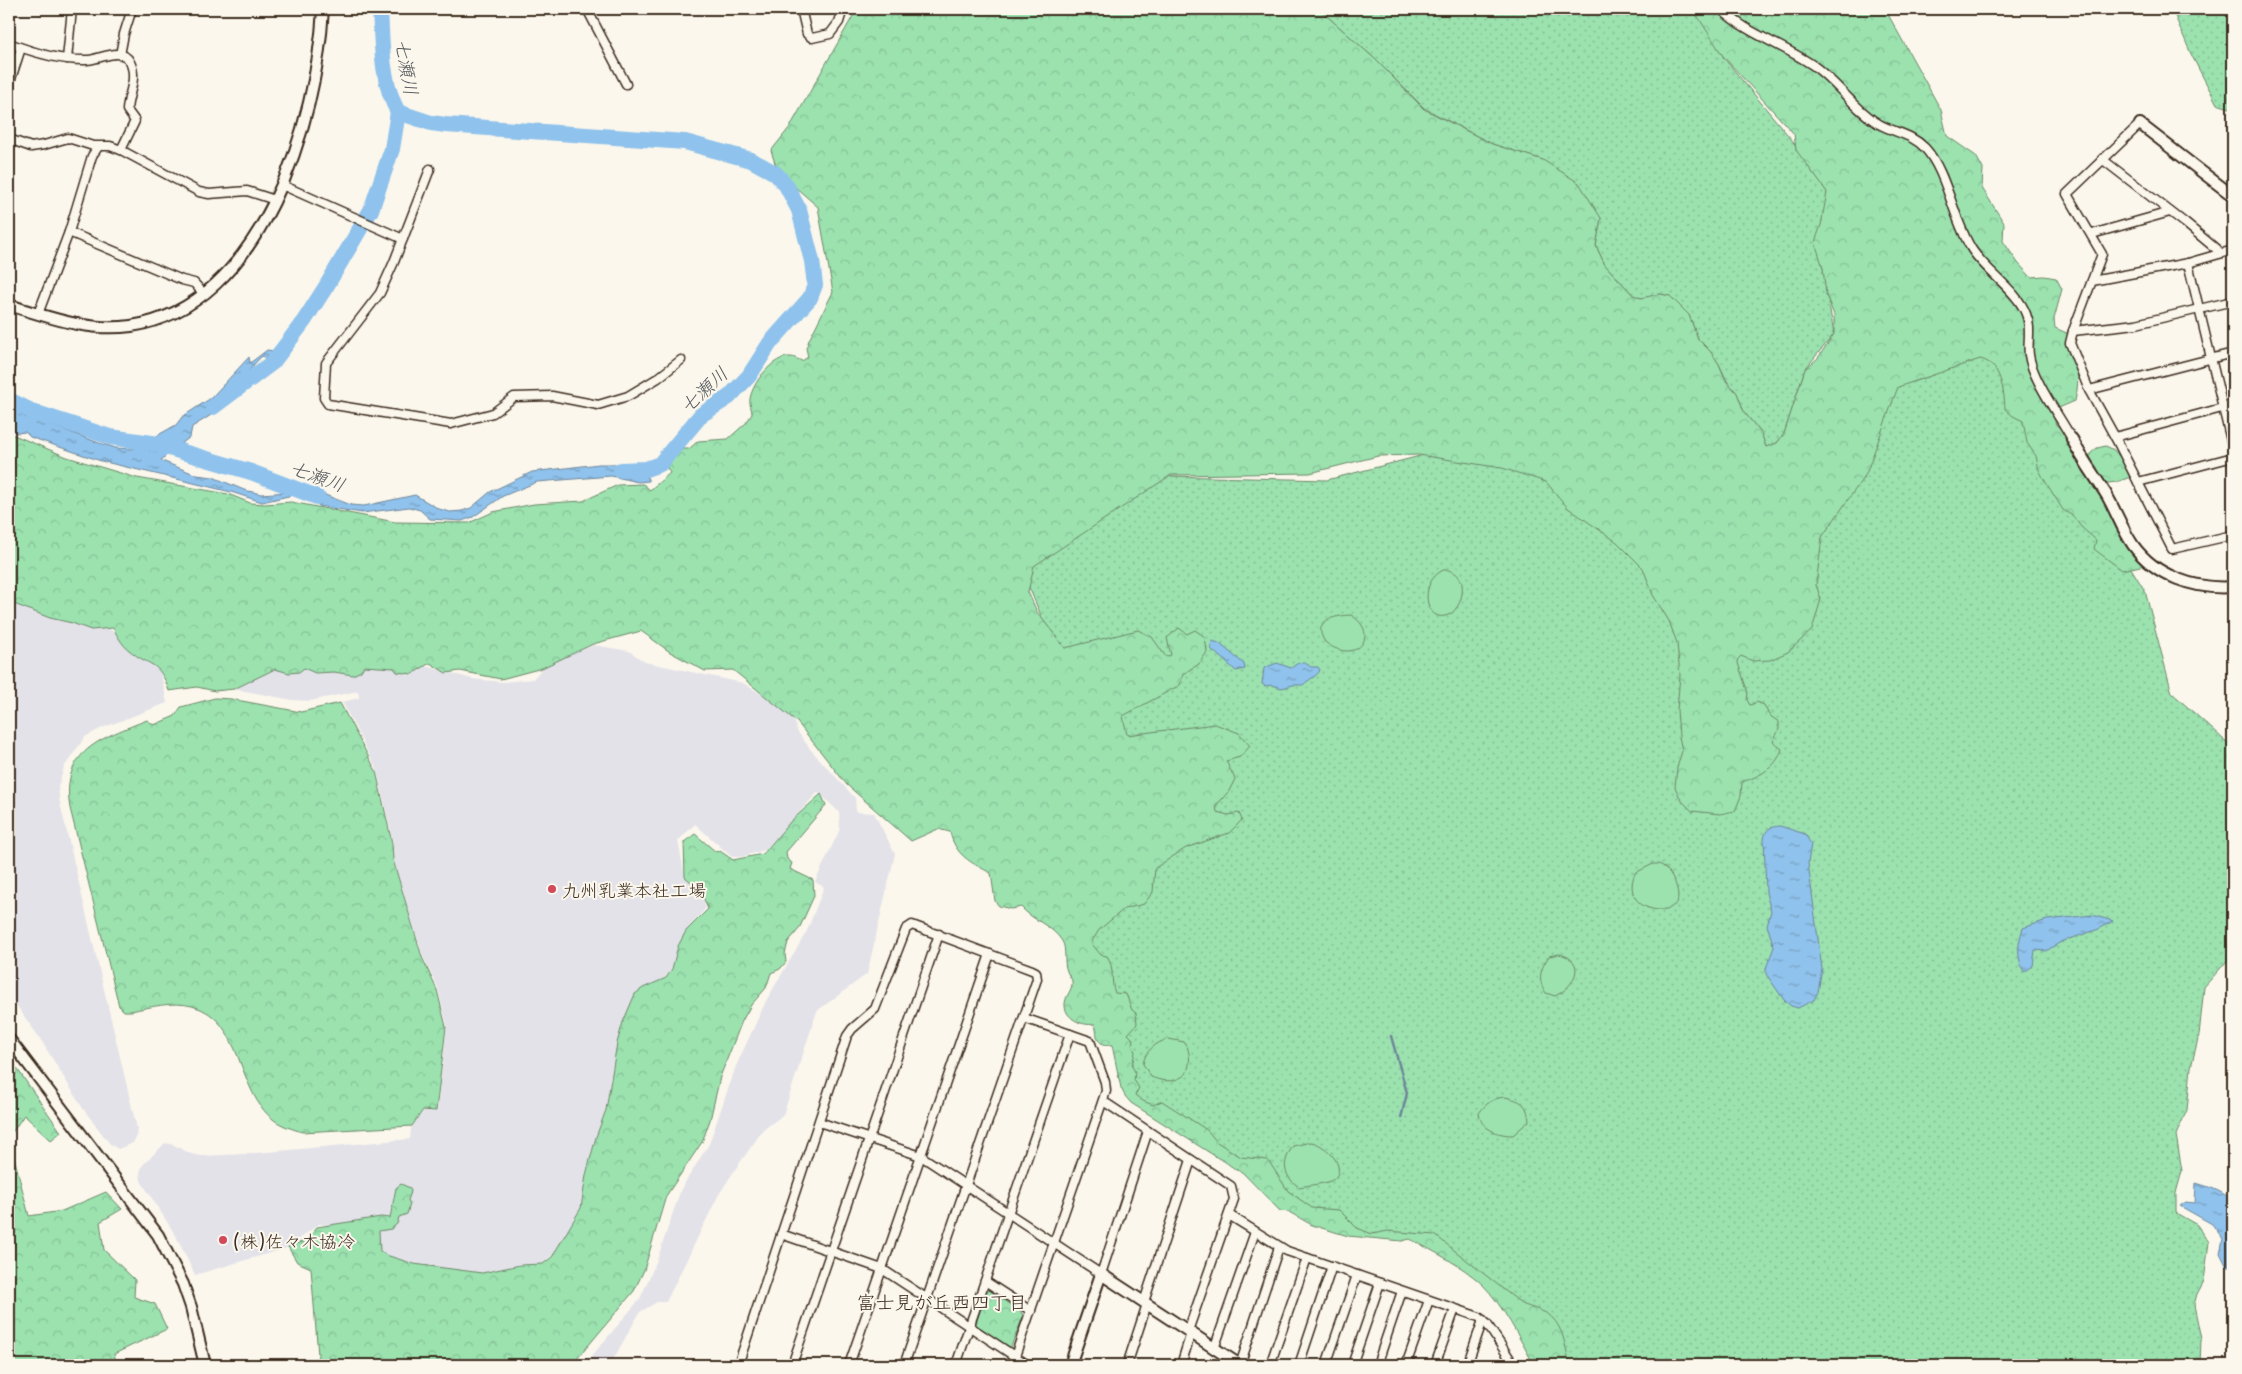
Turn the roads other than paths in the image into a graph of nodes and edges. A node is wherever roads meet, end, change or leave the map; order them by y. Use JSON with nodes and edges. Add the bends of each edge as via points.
{"nodes":[{"id":1,"x":72,"y":9,"type":"edge"},
{"id":2,"x":132,"y":9,"type":"edge"},
{"id":3,"x":323,"y":9,"type":"edge"},
{"id":4,"x":587,"y":9,"type":"edge"},
{"id":5,"x":801,"y":9,"type":"edge"},
{"id":6,"x":844,"y":9,"type":"edge"},
{"id":7,"x":1721,"y":9,"type":"edge"},
{"id":8,"x":9,"y":43,"type":"edge"},
{"id":9,"x":21,"y":48,"type":"junction"},
{"id":10,"x":120,"y":55,"type":"junction"},
{"id":11,"x":67,"y":59,"type":"junction"},
{"id":12,"x":626,"y":84,"type":"dead end"},
{"id":13,"x":9,"y":85,"type":"edge"},
{"id":14,"x":2140,"y":124,"type":"joint"},
{"id":15,"x":9,"y":139,"type":"edge"},
{"id":16,"x":98,"y":147,"type":"junction"},
{"id":17,"x":121,"y":150,"type":"junction"},
{"id":18,"x":2102,"y":159,"type":"junction"},
{"id":19,"x":430,"y":168,"type":"dead end"},
{"id":20,"x":282,"y":185,"type":"junction"},
{"id":21,"x":2233,"y":196,"type":"edge"},
{"id":22,"x":274,"y":200,"type":"junction"},
{"id":23,"x":2170,"y":212,"type":"junction"},
{"id":24,"x":69,"y":232,"type":"junction"},
{"id":25,"x":2092,"y":234,"type":"junction"},
{"id":26,"x":404,"y":239,"type":"junction"},
{"id":27,"x":2233,"y":250,"type":"edge"},
{"id":28,"x":2221,"y":253,"type":"junction"},
{"id":29,"x":2188,"y":263,"type":"junction"},
{"id":30,"x":2092,"y":281,"type":"junction"},
{"id":31,"x":204,"y":294,"type":"junction"},
{"id":32,"x":2233,"y":301,"type":"edge"},
{"id":33,"x":9,"y":305,"type":"edge"},
{"id":34,"x":2199,"y":310,"type":"junction"},
{"id":35,"x":38,"y":314,"type":"junction"},
{"id":36,"x":2073,"y":331,"type":"junction"},
{"id":37,"x":2233,"y":353,"type":"edge"},
{"id":38,"x":2211,"y":359,"type":"junction"},
{"id":39,"x":681,"y":360,"type":"dead end"},
{"id":40,"x":2089,"y":390,"type":"junction"},
{"id":41,"x":2233,"y":405,"type":"edge"},
{"id":42,"x":2223,"y":408,"type":"junction"},
{"id":43,"x":2115,"y":437,"type":"junction"},
{"id":44,"x":2072,"y":439,"type":"joint"},
{"id":45,"x":2233,"y":450,"type":"edge"},
{"id":46,"x":2233,"y":458,"type":"edge"},
{"id":47,"x":2138,"y":482,"type":"junction"},
{"id":48,"x":2233,"y":535,"type":"edge"},
{"id":49,"x":2233,"y":587,"type":"edge"},
{"id":50,"x":939,"y":934,"type":"junction"},
{"id":51,"x":990,"y":954,"type":"junction"},
{"id":52,"x":1024,"y":1018,"type":"junction"},
{"id":53,"x":1070,"y":1034,"type":"junction"},
{"id":54,"x":9,"y":1039,"type":"edge"},
{"id":55,"x":1103,"y":1101,"type":"junction"},
{"id":56,"x":819,"y":1122,"type":"junction"},
{"id":57,"x":1148,"y":1131,"type":"junction"},
{"id":58,"x":869,"y":1139,"type":"junction"},
{"id":59,"x":920,"y":1156,"type":"junction"},
{"id":60,"x":1191,"y":1160,"type":"junction"},
{"id":61,"x":966,"y":1186,"type":"junction"},
{"id":62,"x":1009,"y":1214,"type":"junction"},
{"id":63,"x":1229,"y":1215,"type":"junction"},
{"id":64,"x":1255,"y":1232,"type":"junction"},
{"id":65,"x":781,"y":1234,"type":"junction"},
{"id":66,"x":1054,"y":1244,"type":"junction"},
{"id":67,"x":1279,"y":1247,"type":"junction"},
{"id":68,"x":831,"y":1251,"type":"junction"},
{"id":69,"x":1306,"y":1258,"type":"junction"},
{"id":70,"x":1332,"y":1266,"type":"junction"},
{"id":71,"x":882,"y":1269,"type":"junction"},
{"id":72,"x":1101,"y":1274,"type":"junction"},
{"id":73,"x":1357,"y":1275,"type":"junction"},
{"id":74,"x":985,"y":1281,"type":"junction"},
{"id":75,"x":1380,"y":1283,"type":"junction"},
{"id":76,"x":1402,"y":1291,"type":"junction"},
{"id":77,"x":927,"y":1298,"type":"junction"},
{"id":78,"x":1428,"y":1300,"type":"junction"},
{"id":79,"x":1145,"y":1303,"type":"junction"},
{"id":80,"x":1455,"y":1309,"type":"junction"},
{"id":81,"x":1031,"y":1311,"type":"junction"},
{"id":82,"x":1483,"y":1320,"type":"junction"},
{"id":83,"x":970,"y":1326,"type":"junction"},
{"id":84,"x":1190,"y":1332,"type":"junction"},
{"id":85,"x":1214,"y":1349,"type":"junction"},
{"id":86,"x":1015,"y":1356,"type":"junction"},
{"id":87,"x":205,"y":1365,"type":"edge"},
{"id":88,"x":738,"y":1365,"type":"edge"},
{"id":89,"x":792,"y":1365,"type":"edge"},
{"id":90,"x":849,"y":1365,"type":"edge"},
{"id":91,"x":904,"y":1365,"type":"edge"},
{"id":92,"x":956,"y":1365,"type":"edge"},
{"id":93,"x":1012,"y":1365,"type":"edge"},
{"id":94,"x":1028,"y":1365,"type":"edge"},
{"id":95,"x":1070,"y":1365,"type":"edge"},
{"id":96,"x":1127,"y":1365,"type":"edge"},
{"id":97,"x":1181,"y":1365,"type":"edge"},
{"id":98,"x":1240,"y":1365,"type":"edge"},
{"id":99,"x":1270,"y":1365,"type":"edge"},
{"id":100,"x":1299,"y":1365,"type":"edge"},
{"id":101,"x":1326,"y":1365,"type":"edge"},
{"id":102,"x":1352,"y":1365,"type":"edge"},
{"id":103,"x":1377,"y":1365,"type":"edge"},
{"id":104,"x":1406,"y":1365,"type":"edge"},
{"id":105,"x":1436,"y":1365,"type":"edge"},
{"id":106,"x":1467,"y":1365,"type":"edge"},
{"id":107,"x":1514,"y":1365,"type":"edge"}],
"edges":[{"from":1,"to":11,"type":"street"},
{"from":2,"to":10,"type":"street"},
{"from":3,"to":20,"type":"street","via":[[315,80]]},
{"from":4,"to":12,"type":"street"},
{"from":5,"to":6,"type":"street","via":[[807,34],[812,38],[830,34]]},
{"from":7,"to":44,"type":"street","via":[[1744,27],[1814,66],[1866,114],[1880,124],[1914,138],[1926,150],[1936,164],[1971,248],[2026,314],[2029,356]]},
{"from":8,"to":9,"type":"street"},
{"from":9,"to":11,"type":"street"},
{"from":9,"to":13,"type":"street"},
{"from":10,"to":11,"type":"street"},
{"from":10,"to":17,"type":"street","via":[[129,61],[133,74],[128,110],[135,121]]},
{"from":14,"to":18,"type":"street"},
{"from":14,"to":21,"type":"street"},
{"from":15,"to":16,"type":"street","via":[[31,146],[68,138]]},
{"from":16,"to":17,"type":"street","via":[[110,146]]},
{"from":16,"to":24,"type":"street","via":[[92,156]]},
{"from":17,"to":22,"type":"street","via":[[199,192],[246,191]]},
{"from":18,"to":23,"type":"street"},
{"from":18,"to":25,"type":"street","via":[[2066,194]]},
{"from":19,"to":26,"type":"street"},
{"from":20,"to":22,"type":"street"},
{"from":20,"to":26,"type":"street"},
{"from":22,"to":31,"type":"street","via":[[232,267]]},
{"from":23,"to":25,"type":"street"},
{"from":23,"to":28,"type":"street"},
{"from":24,"to":31,"type":"street","via":[[194,283]]},
{"from":24,"to":35,"type":"street"},
{"from":25,"to":30,"type":"street","via":[[2102,254]]},
{"from":26,"to":39,"type":"street","via":[[380,293],[326,363],[324,398],[328,404],[451,424],[493,413],[514,397],[552,396],[598,405],[628,396]]},
{"from":27,"to":28,"type":"street"},
{"from":28,"to":29,"type":"street"},
{"from":29,"to":30,"type":"street"},
{"from":29,"to":34,"type":"street"},
{"from":30,"to":36,"type":"street"},
{"from":31,"to":35,"type":"street","via":[[172,314],[130,326],[86,325]]},
{"from":32,"to":34,"type":"street"},
{"from":33,"to":35,"type":"street"},
{"from":34,"to":36,"type":"street","via":[[2136,324]]},
{"from":34,"to":38,"type":"street"},
{"from":36,"to":40,"type":"street","via":[[2070,343]]},
{"from":37,"to":38,"type":"street"},
{"from":38,"to":40,"type":"street"},
{"from":38,"to":42,"type":"street"},
{"from":40,"to":43,"type":"street"},
{"from":41,"to":42,"type":"street"},
{"from":42,"to":43,"type":"street"},
{"from":42,"to":45,"type":"street"},
{"from":43,"to":47,"type":"street"},
{"from":44,"to":49,"type":"street","via":[[2132,544],[2144,559],[2156,569],[2192,584]]},
{"from":46,"to":47,"type":"street"},
{"from":47,"to":48,"type":"street","via":[[2172,549]]},
{"from":50,"to":51,"type":"street"},
{"from":50,"to":56,"type":"street","via":[[912,925],[906,929],[875,1009],[847,1036]]},
{"from":50,"to":58,"type":"street"},
{"from":51,"to":52,"type":"street","via":[[1036,972]]},
{"from":51,"to":59,"type":"street"},
{"from":52,"to":53,"type":"street"},
{"from":52,"to":61,"type":"street"},
{"from":53,"to":55,"type":"street","via":[[1090,1041],[1092,1045],[1105,1082]]},
{"from":53,"to":62,"type":"street"},
{"from":54,"to":87,"type":"street","via":[[158,1235],[185,1290]]},
{"from":55,"to":57,"type":"street"},
{"from":55,"to":66,"type":"street"},
{"from":56,"to":58,"type":"street"},
{"from":56,"to":65,"type":"street"},
{"from":57,"to":60,"type":"street"},
{"from":57,"to":72,"type":"street"},
{"from":58,"to":59,"type":"street"},
{"from":58,"to":68,"type":"street"},
{"from":59,"to":61,"type":"street"},
{"from":59,"to":71,"type":"street"},
{"from":60,"to":63,"type":"street","via":[[1231,1186],[1234,1199]]},
{"from":60,"to":79,"type":"street"},
{"from":61,"to":62,"type":"street"},
{"from":61,"to":77,"type":"street"},
{"from":62,"to":66,"type":"street"},
{"from":62,"to":74,"type":"street"},
{"from":63,"to":64,"type":"street"},
{"from":63,"to":84,"type":"street"},
{"from":64,"to":67,"type":"street"},
{"from":64,"to":85,"type":"street"},
{"from":65,"to":68,"type":"street"},
{"from":65,"to":88,"type":"street"},
{"from":66,"to":72,"type":"street"},
{"from":66,"to":81,"type":"street"},
{"from":67,"to":69,"type":"street"},
{"from":67,"to":98,"type":"street"},
{"from":68,"to":71,"type":"street"},
{"from":68,"to":89,"type":"street"},
{"from":69,"to":70,"type":"street"},
{"from":69,"to":99,"type":"street"},
{"from":70,"to":73,"type":"street"},
{"from":70,"to":100,"type":"street"},
{"from":71,"to":77,"type":"street"},
{"from":71,"to":90,"type":"street"},
{"from":72,"to":79,"type":"street"},
{"from":72,"to":95,"type":"street"},
{"from":73,"to":75,"type":"street"},
{"from":73,"to":101,"type":"street"},
{"from":74,"to":81,"type":"street"},
{"from":74,"to":83,"type":"street"},
{"from":75,"to":76,"type":"street"},
{"from":75,"to":102,"type":"street"},
{"from":76,"to":78,"type":"street"},
{"from":76,"to":103,"type":"street"},
{"from":77,"to":83,"type":"street"},
{"from":77,"to":91,"type":"street"},
{"from":78,"to":80,"type":"street"},
{"from":78,"to":104,"type":"street"},
{"from":79,"to":84,"type":"street"},
{"from":79,"to":96,"type":"street"},
{"from":80,"to":82,"type":"street"},
{"from":80,"to":105,"type":"street"},
{"from":81,"to":86,"type":"street"},
{"from":82,"to":106,"type":"street"},
{"from":82,"to":107,"type":"street"},
{"from":83,"to":86,"type":"street"},
{"from":83,"to":92,"type":"street"},
{"from":84,"to":85,"type":"street"},
{"from":84,"to":97,"type":"street"},
{"from":85,"to":98,"type":"street"},
{"from":86,"to":93,"type":"street"},
{"from":86,"to":94,"type":"street"}]}
